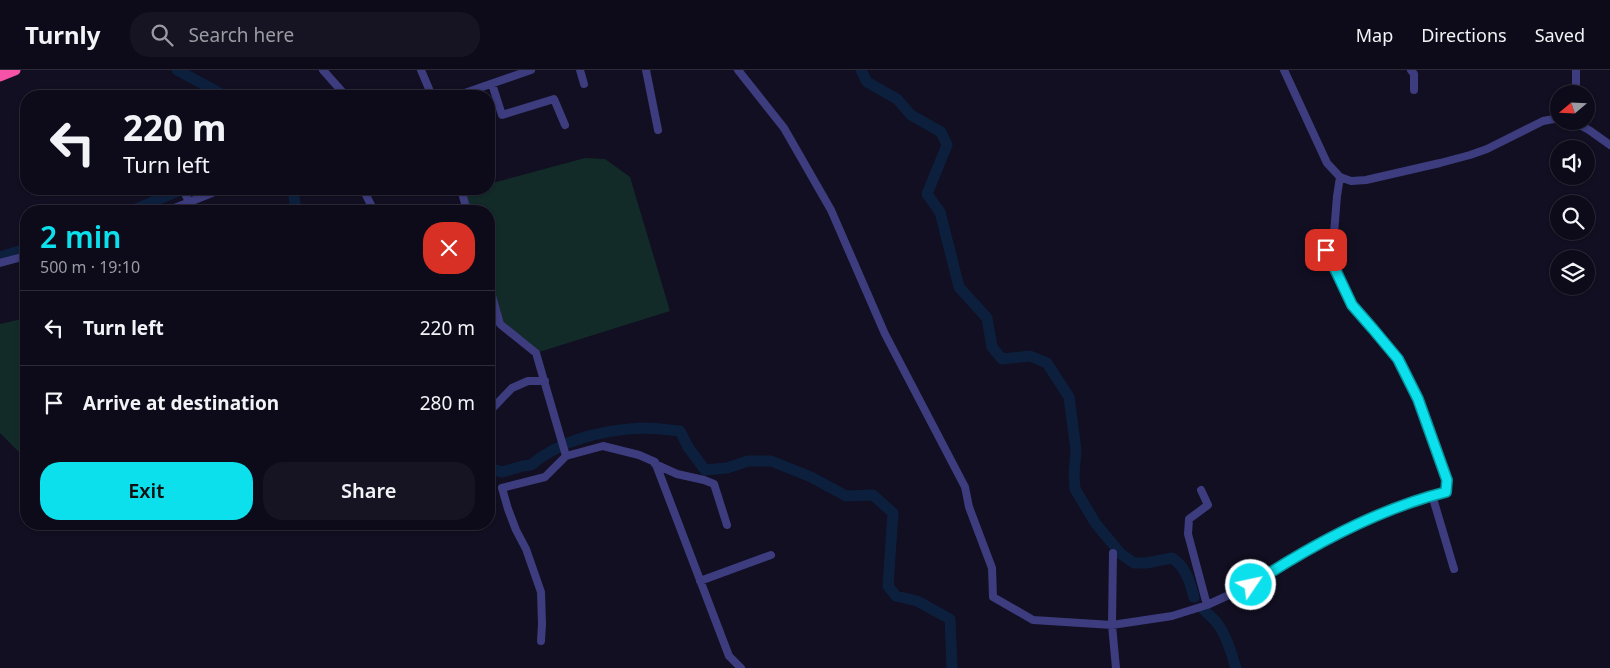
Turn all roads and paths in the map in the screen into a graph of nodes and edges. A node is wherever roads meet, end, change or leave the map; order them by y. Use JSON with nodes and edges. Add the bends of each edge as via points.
{"nodes":[{"id":1,"x":8,"y":70,"type":"edge"},
{"id":2,"x":15,"y":70,"type":"edge"},
{"id":3,"x":323,"y":70,"type":"edge"},
{"id":4,"x":421,"y":70,"type":"edge"},
{"id":5,"x":531,"y":70,"type":"edge"},
{"id":6,"x":580,"y":70,"type":"edge"},
{"id":7,"x":646,"y":70,"type":"edge"},
{"id":8,"x":738,"y":70,"type":"edge"},
{"id":9,"x":1284,"y":70,"type":"edge"},
{"id":10,"x":1411,"y":70,"type":"edge"},
{"id":11,"x":1576,"y":70,"type":"edge"},
{"id":12,"x":0,"y":75,"type":"edge"},
{"id":13,"x":492,"y":84,"type":"junction"},
{"id":14,"x":584,"y":84,"type":"dead end"},
{"id":15,"x":1576,"y":85,"type":"edge"},
{"id":16,"x":341,"y":90,"type":"edge"},
{"id":17,"x":429,"y":90,"type":"edge"},
{"id":18,"x":474,"y":90,"type":"edge"},
{"id":19,"x":494,"y":90,"type":"edge"},
{"id":20,"x":1414,"y":90,"type":"dead end"},
{"id":21,"x":495,"y":93,"type":"edge"},
{"id":22,"x":1550,"y":120,"type":"edge"},
{"id":23,"x":565,"y":125,"type":"dead end"},
{"id":24,"x":658,"y":130,"type":"dead end"},
{"id":25,"x":1590,"y":130,"type":"edge"},
{"id":26,"x":1610,"y":145,"type":"edge"},
{"id":27,"x":1340,"y":177,"type":"junction"},
{"id":28,"x":186,"y":195,"type":"edge"},
{"id":29,"x":207,"y":195,"type":"edge"},
{"id":30,"x":189,"y":202,"type":"junction"},
{"id":31,"x":182,"y":205,"type":"edge"},
{"id":32,"x":20,"y":258,"type":"edge"},
{"id":33,"x":0,"y":263,"type":"edge"},
{"id":34,"x":495,"y":306,"type":"edge"},
{"id":35,"x":545,"y":381,"type":"junction"},
{"id":36,"x":495,"y":406,"type":"edge"},
{"id":37,"x":566,"y":456,"type":"junction"},
{"id":38,"x":655,"y":464,"type":"junction"},
{"id":39,"x":1201,"y":490,"type":"dead end"},
{"id":40,"x":1432,"y":495,"type":"junction"},
{"id":41,"x":727,"y":525,"type":"dead end"},
{"id":42,"x":1112,"y":553,"type":"dead end"},
{"id":43,"x":771,"y":556,"type":"dead end"},
{"id":44,"x":1454,"y":569,"type":"dead end"},
{"id":45,"x":700,"y":581,"type":"junction"},
{"id":46,"x":1207,"y":605,"type":"junction"},
{"id":47,"x":1112,"y":625,"type":"junction"},
{"id":48,"x":541,"y":641,"type":"dead end"},
{"id":49,"x":741,"y":668,"type":"edge"},
{"id":50,"x":1116,"y":668,"type":"edge"}],
"edges":[{"from":1,"to":12,"type":"highway"},
{"from":2,"to":12,"type":"highway"},
{"from":3,"to":16,"type":"street"},
{"from":4,"to":17,"type":"street"},
{"from":5,"to":13,"type":"street"},
{"from":6,"to":14,"type":"street"},
{"from":7,"to":24,"type":"street"},
{"from":8,"to":47,"type":"street","via":[[784,128],[831,210],[885,334],[964,487],[992,568],[993,597],[1032,620]]},
{"from":9,"to":27,"type":"street","via":[[1327,163]]},
{"from":10,"to":20,"type":"street"},
{"from":11,"to":15,"type":"street"},
{"from":13,"to":18,"type":"street"},
{"from":13,"to":19,"type":"street"},
{"from":21,"to":23,"type":"street","via":[[502,115],[554,99]]},
{"from":22,"to":27,"type":"street","via":[[1488,149],[1447,161],[1366,180],[1351,181]]},
{"from":25,"to":26,"type":"street"},
{"from":27,"to":40,"type":"street","via":[[1333,246],[1326,250],[1352,305],[1398,359],[1418,399],[1447,480],[1446,492]]},
{"from":28,"to":30,"type":"street"},
{"from":29,"to":30,"type":"street"},
{"from":30,"to":31,"type":"street"},
{"from":32,"to":33,"type":"street"},
{"from":34,"to":35,"type":"street","via":[[500,324],[536,352]]},
{"from":35,"to":36,"type":"street","via":[[528,381],[512,388]]},
{"from":35,"to":37,"type":"street"},
{"from":37,"to":38,"type":"street","via":[[603,446],[639,455]]},
{"from":37,"to":48,"type":"street","via":[[545,477],[502,488],[541,592]]},
{"from":38,"to":41,"type":"street","via":[[714,484]]},
{"from":38,"to":45,"type":"street"},
{"from":39,"to":46,"type":"street","via":[[1208,505],[1189,519],[1188,534]]},
{"from":40,"to":44,"type":"street"},
{"from":40,"to":46,"type":"street","via":[[1365,521],[1284,563],[1251,585]]},
{"from":42,"to":47,"type":"street"},
{"from":43,"to":45,"type":"street"},
{"from":45,"to":49,"type":"street","via":[[729,656]]},
{"from":46,"to":47,"type":"street","via":[[1172,616]]},
{"from":47,"to":50,"type":"street"}]}
